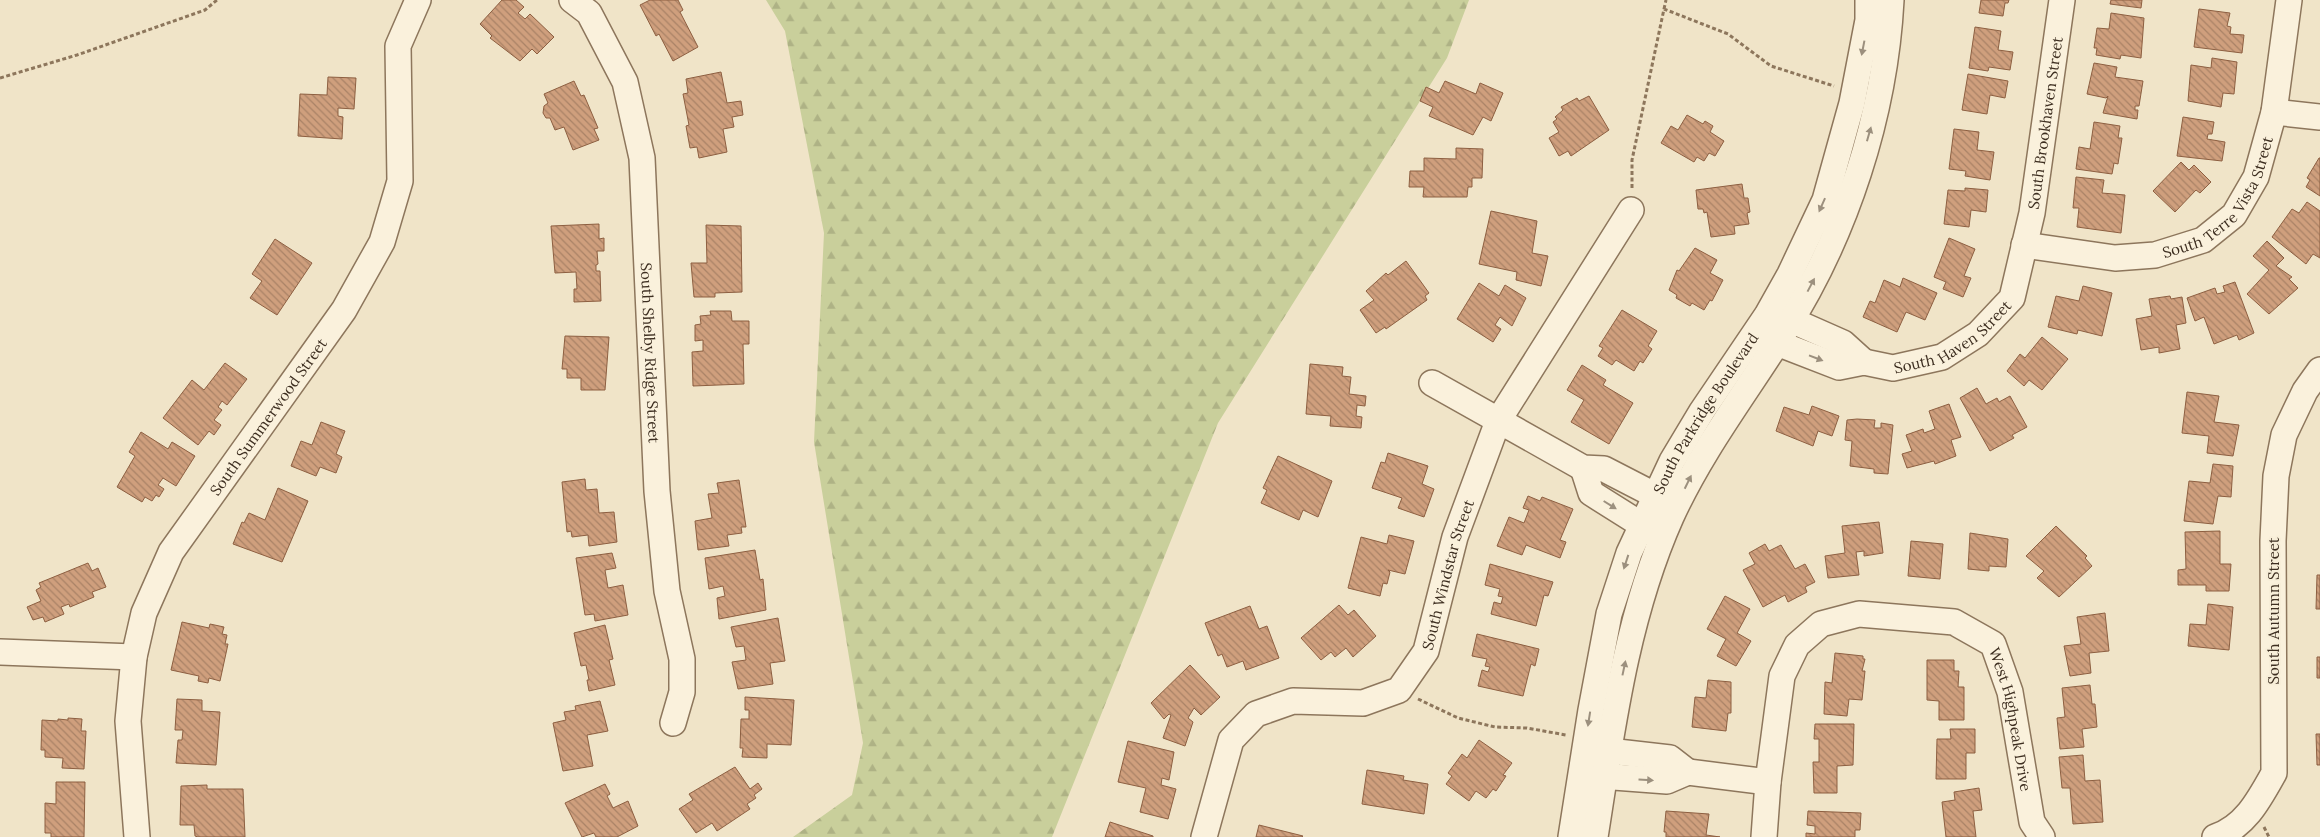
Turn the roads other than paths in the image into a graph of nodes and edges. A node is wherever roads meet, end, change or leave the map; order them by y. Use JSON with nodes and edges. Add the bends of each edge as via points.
{"nodes":[{"id":1,"x":418,"y":0,"type":"edge"},
{"id":2,"x":572,"y":0,"type":"edge"},
{"id":3,"x":1868,"y":0,"type":"edge"},
{"id":4,"x":1891,"y":0,"type":"edge"},
{"id":5,"x":2062,"y":0,"type":"edge"},
{"id":6,"x":2289,"y":0,"type":"edge"},
{"id":7,"x":2274,"y":112,"type":"junction"},
{"id":8,"x":2320,"y":117,"type":"edge"},
{"id":9,"x":1631,"y":210,"type":"road end"},
{"id":10,"x":2024,"y":246,"type":"junction"},
{"id":11,"x":1775,"y":324,"type":"junction"},
{"id":12,"x":2320,"y":370,"type":"edge"},
{"id":13,"x":1432,"y":383,"type":"dead end"},
{"id":14,"x":1498,"y":421,"type":"junction"},
{"id":15,"x":1583,"y":468,"type":"junction"},
{"id":16,"x":1666,"y":501,"type":"junction"},
{"id":17,"x":1642,"y":525,"type":"junction"},
{"id":18,"x":1663,"y":538,"type":"junction"},
{"id":19,"x":0,"y":652,"type":"edge"},
{"id":20,"x":134,"y":656,"type":"junction"},
{"id":21,"x":673,"y":723,"type":"dead end"},
{"id":22,"x":1592,"y":746,"type":"junction"},
{"id":23,"x":1688,"y":772,"type":"junction"},
{"id":24,"x":1591,"y":776,"type":"junction"},
{"id":25,"x":1768,"y":782,"type":"junction"},
{"id":26,"x":137,"y":837,"type":"edge"},
{"id":27,"x":1204,"y":837,"type":"edge"},
{"id":28,"x":1571,"y":837,"type":"edge"},
{"id":29,"x":1595,"y":837,"type":"edge"},
{"id":30,"x":1764,"y":837,"type":"edge"},
{"id":31,"x":2042,"y":837,"type":"edge"},
{"id":32,"x":2215,"y":837,"type":"edge"}],
"edges":[{"from":1,"to":20,"type":"street","name":"South Summerwood Street","via":[[398,46],[400,181],[382,242],[344,310],[171,552],[144,613]]},
{"from":2,"to":21,"type":"street","name":"South Shelby Ridge Street","via":[[589,13],[626,82],[642,158],[656,491],[667,591],[682,659],[682,692]]},
{"from":3,"to":11,"type":"street","name":"South Parkridge Boulevard","one_way":true,"via":[[1868,20],[1854,93],[1825,200]]},
{"from":11,"to":4,"type":"street","name":"South Parkridge Boulevard","one_way":true,"via":[[1812,284],[1849,202],[1876,108]]},
{"from":5,"to":10,"type":"street","name":"South Brookhaven Street","via":[[2032,213]]},
{"from":6,"to":7,"type":"street","name":"South Terre Vista Street"},
{"from":7,"to":8,"type":"street"},
{"from":7,"to":10,"type":"street","name":"South Terre Vista Street","via":[[2256,177],[2234,215],[2203,240],[2155,255],[2115,258]]},
{"from":9,"to":14,"type":"street","name":"South Windstar Street"},
{"from":10,"to":11,"type":"street","name":"South Haven Street","via":[[2012,298],[1978,334],[1942,357],[1893,368],[1864,362],[1839,367]]},
{"from":11,"to":16,"type":"street","name":"South Parkridge Boulevard","via":[[1702,411],[1672,461]]},
{"from":12,"to":32,"type":"street","name":"South Autumn Street","via":[[2305,391],[2284,435],[2276,476],[2273,541],[2274,773],[2256,807],[2230,832]]},
{"from":13,"to":14,"type":"street"},
{"from":14,"to":15,"type":"street"},
{"from":14,"to":27,"type":"street","name":"South Windstar Street","via":[[1455,537],[1426,651],[1399,690],[1363,702],[1293,701],[1256,714],[1231,740]]},
{"from":15,"to":16,"type":"street","via":[[1604,469]]},
{"from":15,"to":17,"type":"street","one_way":true,"via":[[1591,493]]},
{"from":16,"to":17,"type":"street","name":"South Parkridge Boulevard"},
{"from":16,"to":18,"type":"street","name":"South Parkridge Boulevard"},
{"from":17,"to":18,"type":"street"},
{"from":17,"to":22,"type":"street","name":"South Parkridge Boulevard","one_way":true,"via":[[1609,614]]},
{"from":22,"to":18,"type":"street","name":"South Parkridge Boulevard","one_way":true},
{"from":19,"to":20,"type":"street"},
{"from":20,"to":26,"type":"street","name":"South Summerwood Street","via":[[128,721]]},
{"from":22,"to":23,"type":"street","via":[[1670,758]]},
{"from":22,"to":24,"type":"street","name":"South Parkridge Boulevard"},
{"from":24,"to":23,"type":"street","one_way":true,"via":[[1667,781]]},
{"from":23,"to":25,"type":"street"},
{"from":24,"to":28,"type":"street","name":"South Parkridge Boulevard"},
{"from":24,"to":29,"type":"street","name":"South Parkridge Boulevard"},
{"from":25,"to":30,"type":"street","name":"West Highpeak Drive"},
{"from":25,"to":31,"type":"street","name":"West Highpeak Drive","via":[[1782,676],[1797,645],[1821,624],[1859,614],[1954,622],[1993,644],[2010,692],[2032,822]]}]}
